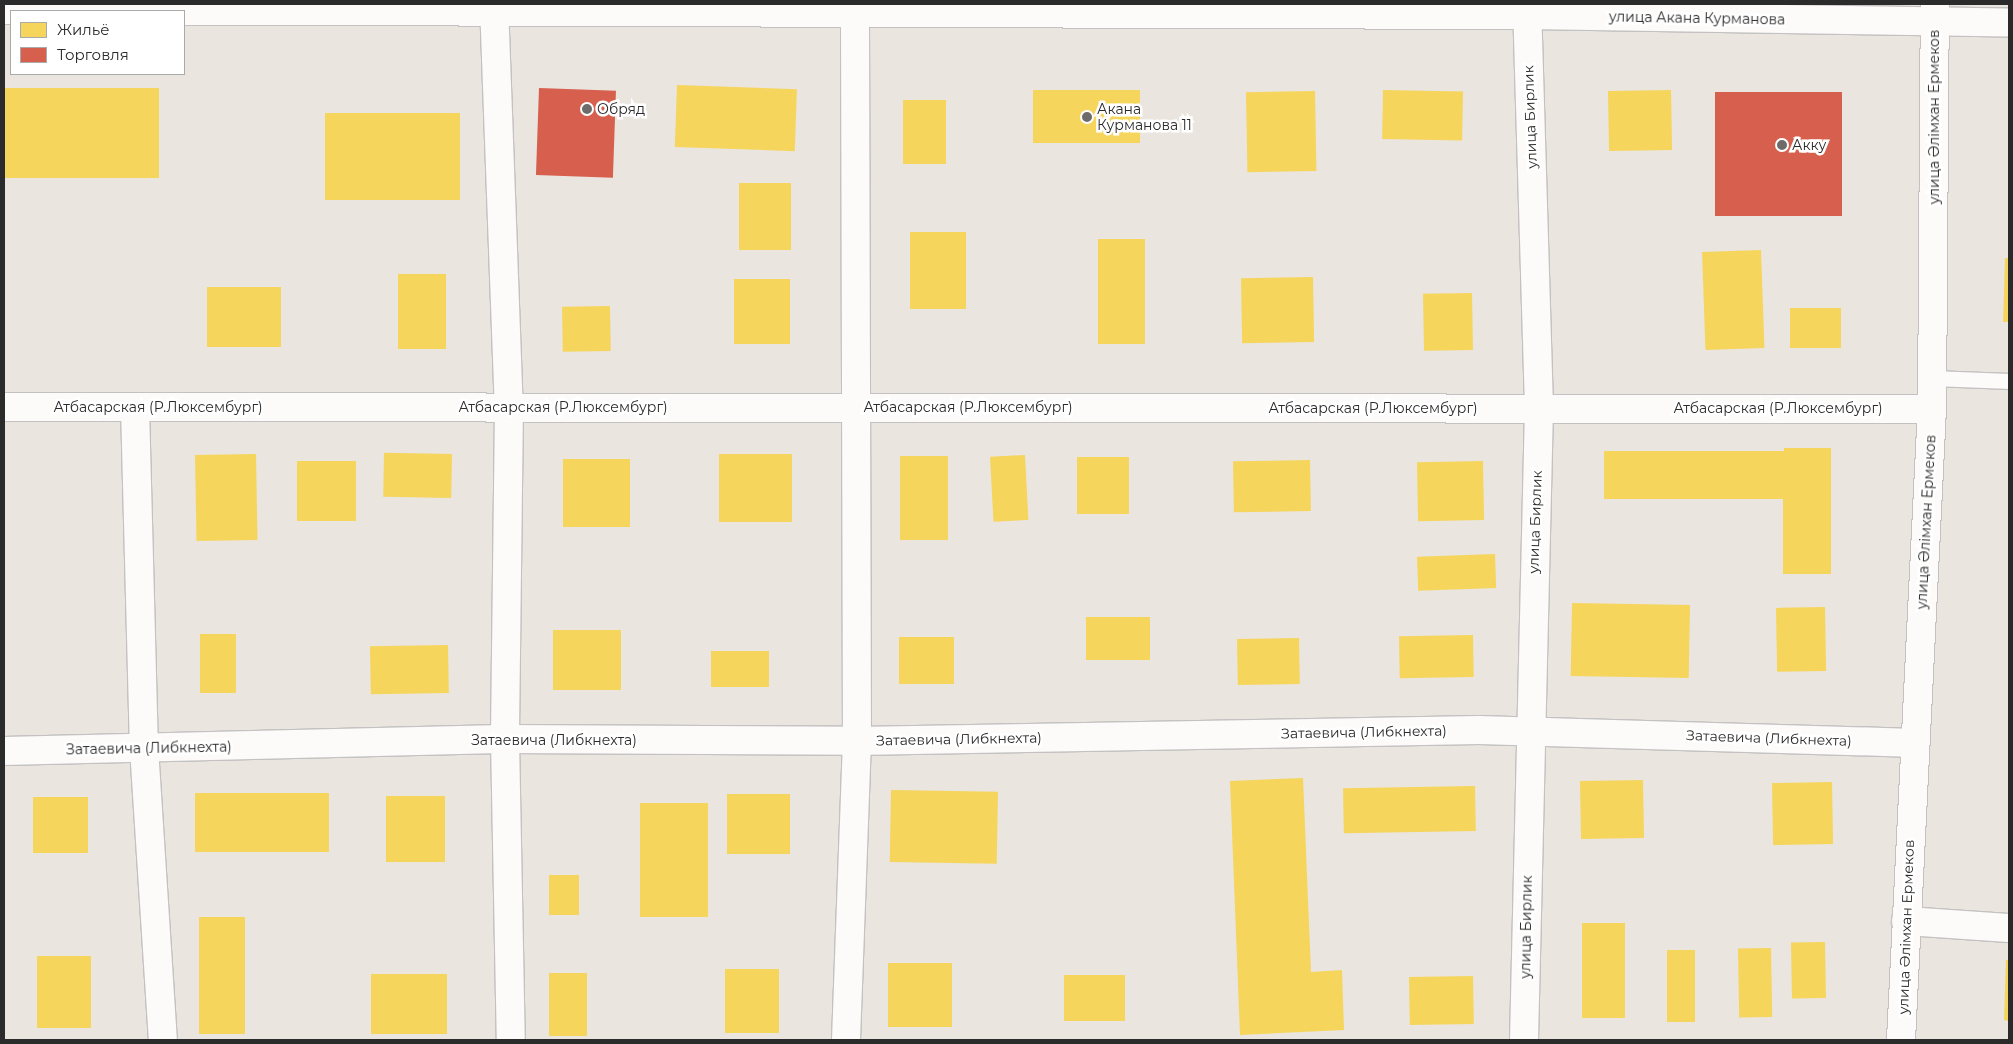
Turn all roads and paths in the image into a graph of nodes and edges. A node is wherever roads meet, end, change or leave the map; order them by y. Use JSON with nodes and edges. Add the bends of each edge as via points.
{"nodes":[{"id":1,"x":494,"y":8,"type":"edge"},
{"id":2,"x":855,"y":8,"type":"edge"},
{"id":3,"x":1527,"y":9,"type":"edge"},
{"id":4,"x":4,"y":10,"type":"edge"},
{"id":5,"x":1935,"y":14,"type":"edge"},
{"id":6,"x":2009,"y":24,"type":"edge"},
{"id":7,"x":1933,"y":378,"type":"junction"},
{"id":8,"x":2009,"y":380,"type":"edge"},
{"id":9,"x":4,"y":406,"type":"edge"},
{"id":10,"x":135,"y":407,"type":"junction"},
{"id":11,"x":509,"y":407,"type":"junction"},
{"id":12,"x":855,"y":407,"type":"junction"},
{"id":13,"x":1539,"y":408,"type":"junction"},
{"id":14,"x":1932,"y":409,"type":"junction"},
{"id":15,"x":1530,"y":730,"type":"junction"},
{"id":16,"x":505,"y":739,"type":"junction"},
{"id":17,"x":857,"y":741,"type":"junction"},
{"id":18,"x":1914,"y":744,"type":"junction"},
{"id":19,"x":144,"y":748,"type":"junction"},
{"id":20,"x":4,"y":751,"type":"edge"},
{"id":21,"x":1906,"y":921,"type":"junction"},
{"id":22,"x":2009,"y":928,"type":"edge"},
{"id":23,"x":163,"y":1040,"type":"edge"},
{"id":24,"x":511,"y":1040,"type":"edge"},
{"id":25,"x":846,"y":1040,"type":"edge"},
{"id":26,"x":1524,"y":1040,"type":"edge"},
{"id":27,"x":1901,"y":1040,"type":"edge"}],
"edges":[{"from":1,"to":2,"type":"street","name":"улица Акана Курманова"},
{"from":1,"to":4,"type":"street","name":"улица Акана Курманова"},
{"from":1,"to":11,"type":"street"},
{"from":2,"to":3,"type":"street","name":"улица Акана Курманова"},
{"from":2,"to":12,"type":"street"},
{"from":3,"to":5,"type":"street","name":"улица Акана Курманова"},
{"from":3,"to":13,"type":"street","name":"улица Бирлик"},
{"from":5,"to":6,"type":"street","name":"улица Акана Курманова"},
{"from":5,"to":7,"type":"street","name":"улица Әлімхан Ермеков"},
{"from":7,"to":8,"type":"lane"},
{"from":7,"to":14,"type":"street","name":"улица Әлімхан Ермеков"},
{"from":9,"to":10,"type":"street","name":"Атбасарская (Р.Люксембург)"},
{"from":10,"to":11,"type":"street","name":"Атбасарская (Р.Люксембург)"},
{"from":10,"to":19,"type":"street"},
{"from":11,"to":12,"type":"street","name":"Атбасарская (Р.Люксембург)"},
{"from":11,"to":16,"type":"street"},
{"from":12,"to":13,"type":"street","name":"Атбасарская (Р.Люксембург)"},
{"from":12,"to":17,"type":"street"},
{"from":13,"to":14,"type":"street","name":"Атбасарская (Р.Люксембург)"},
{"from":13,"to":15,"type":"street","name":"улица Бирлик"},
{"from":14,"to":18,"type":"street","name":"улица Әлімхан Ермеков"},
{"from":15,"to":17,"type":"street","name":"Затаевича (Либкнехта)"},
{"from":15,"to":18,"type":"street","name":"Затаевича (Либкнехта)"},
{"from":15,"to":26,"type":"street","name":"улица Бирлик"},
{"from":16,"to":17,"type":"street","name":"Затаевича (Либкнехта)"},
{"from":16,"to":19,"type":"street","name":"Затаевича (Либкнехта)"},
{"from":16,"to":24,"type":"street"},
{"from":17,"to":25,"type":"street"},
{"from":18,"to":21,"type":"street","name":"улица Әлімхан Ермеков"},
{"from":19,"to":20,"type":"street","name":"Затаевича (Либкнехта)"},
{"from":19,"to":23,"type":"street"},
{"from":21,"to":22,"type":"street"},
{"from":21,"to":27,"type":"street","name":"улица Әлімхан Ермеков"}]}
